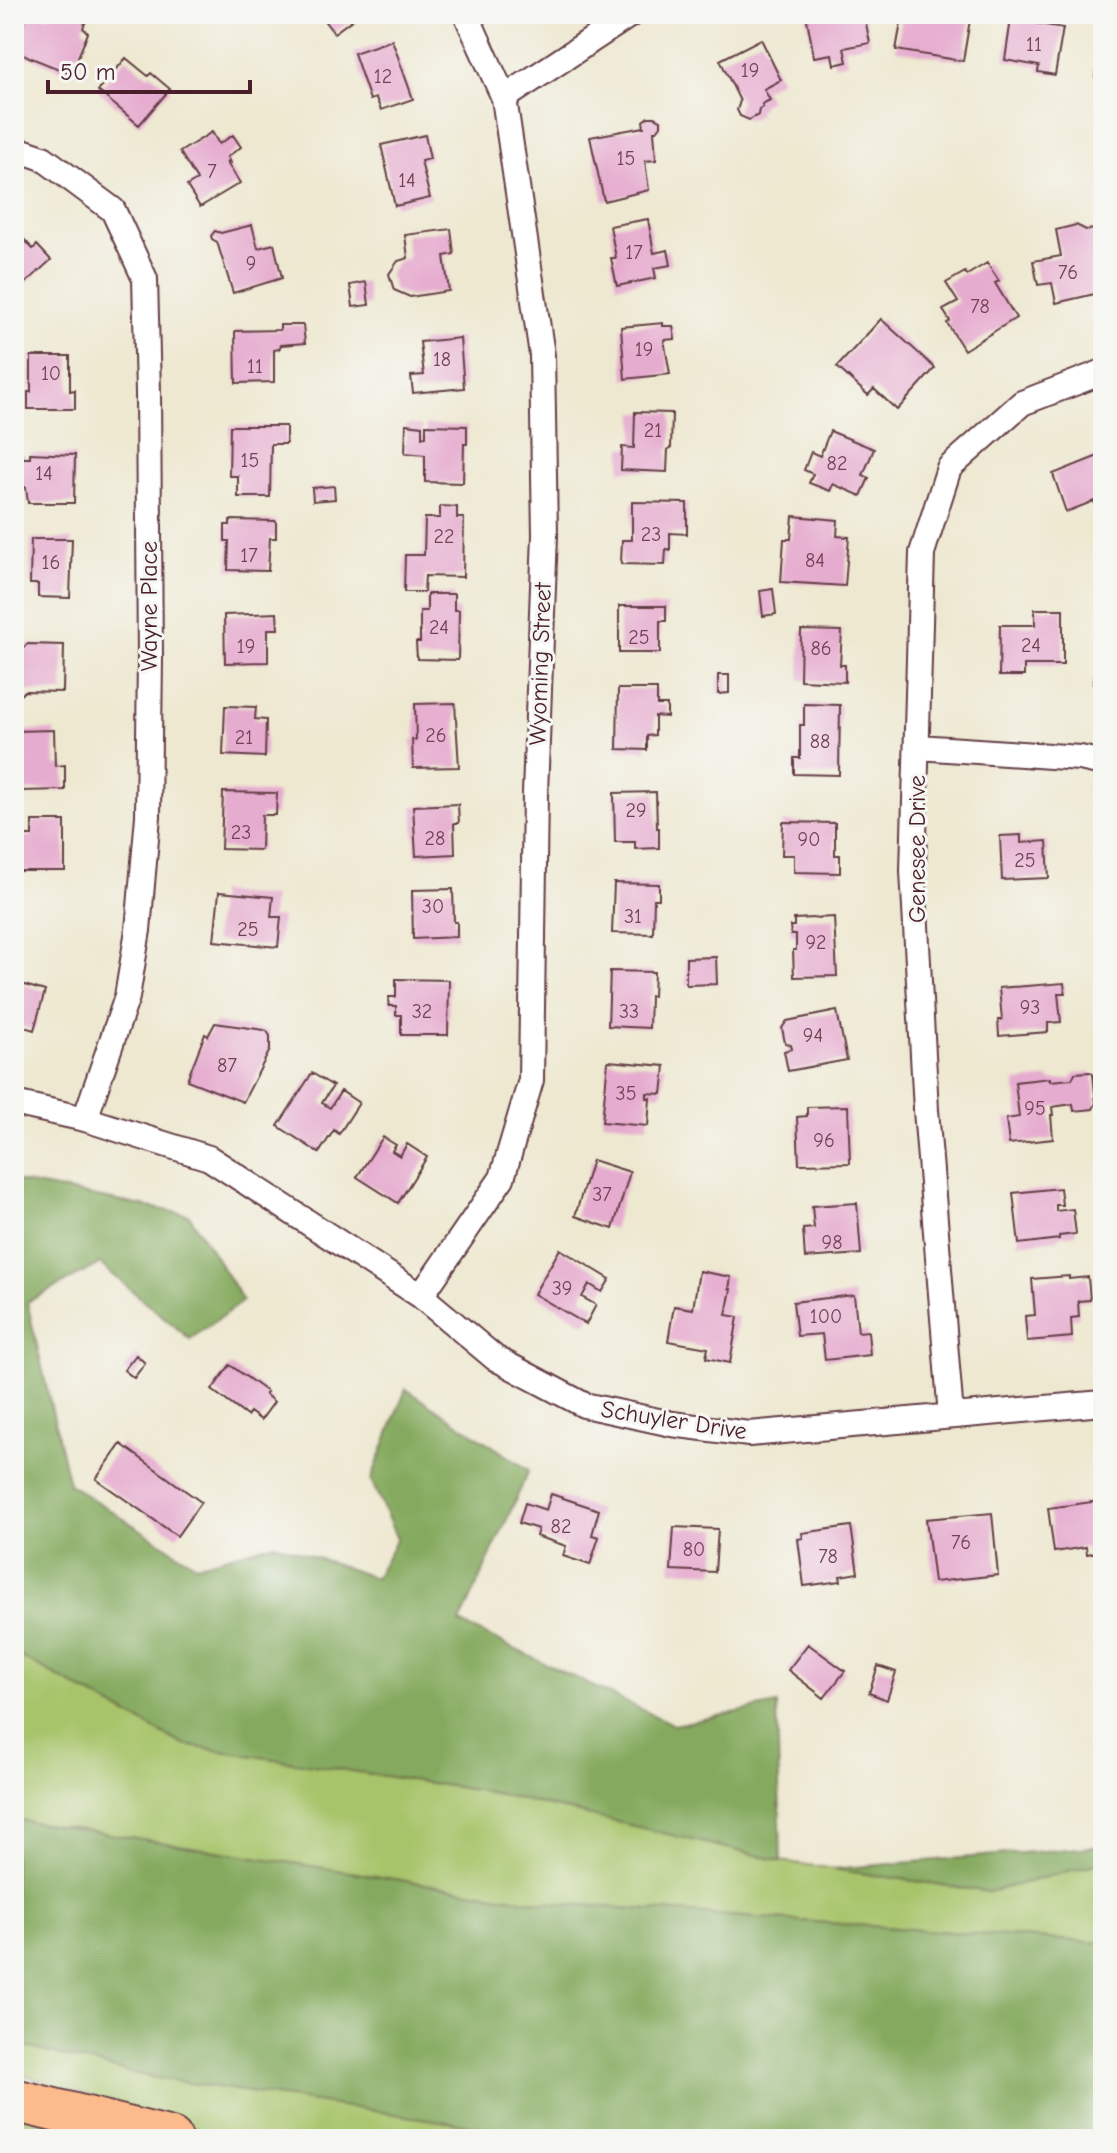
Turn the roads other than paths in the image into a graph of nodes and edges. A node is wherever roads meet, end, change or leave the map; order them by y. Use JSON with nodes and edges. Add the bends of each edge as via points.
{"nodes":[{"id":1,"x":466,"y":14,"type":"edge"},
{"id":2,"x":631,"y":14,"type":"edge"},
{"id":3,"x":504,"y":98,"type":"junction"},
{"id":4,"x":14,"y":148,"type":"edge"},
{"id":5,"x":1103,"y":372,"type":"edge"},
{"id":6,"x":918,"y":747,"type":"junction"},
{"id":7,"x":1103,"y":763,"type":"edge"},
{"id":8,"x":14,"y":1103,"type":"edge"},
{"id":9,"x":85,"y":1119,"type":"junction"},
{"id":10,"x":421,"y":1296,"type":"junction"},
{"id":11,"x":1103,"y":1403,"type":"edge"},
{"id":12,"x":951,"y":1416,"type":"junction"},
{"id":13,"x":14,"y":2100,"type":"edge"},
{"id":14,"x":171,"y":2139,"type":"edge"}],
"edges":[{"from":1,"to":3,"type":"street","name":"Wyoming Street"},
{"from":2,"to":3,"type":"street"},
{"from":3,"to":10,"type":"street","name":"Wyoming Street","via":[[542,355],[545,535],[531,1080],[502,1178]]},
{"from":4,"to":9,"type":"street","name":"Wayne Place","via":[[43,158],[113,210],[145,279],[148,816],[127,997]]},
{"from":5,"to":6,"type":"street","name":"Genesee Drive","via":[[1022,403],[949,468],[922,553]]},
{"from":6,"to":7,"type":"street"},
{"from":6,"to":12,"type":"street","name":"Genesee Drive","via":[[913,871]]},
{"from":8,"to":9,"type":"street","name":"Schuyler Drive"},
{"from":9,"to":10,"type":"street","name":"Schuyler Drive","via":[[209,1158]]},
{"from":10,"to":12,"type":"street","name":"Schuyler Drive","via":[[495,1358],[584,1405],[749,1434]]},
{"from":11,"to":12,"type":"street","name":"Schuyler Drive"},
{"from":13,"to":14,"type":"highway"}]}
